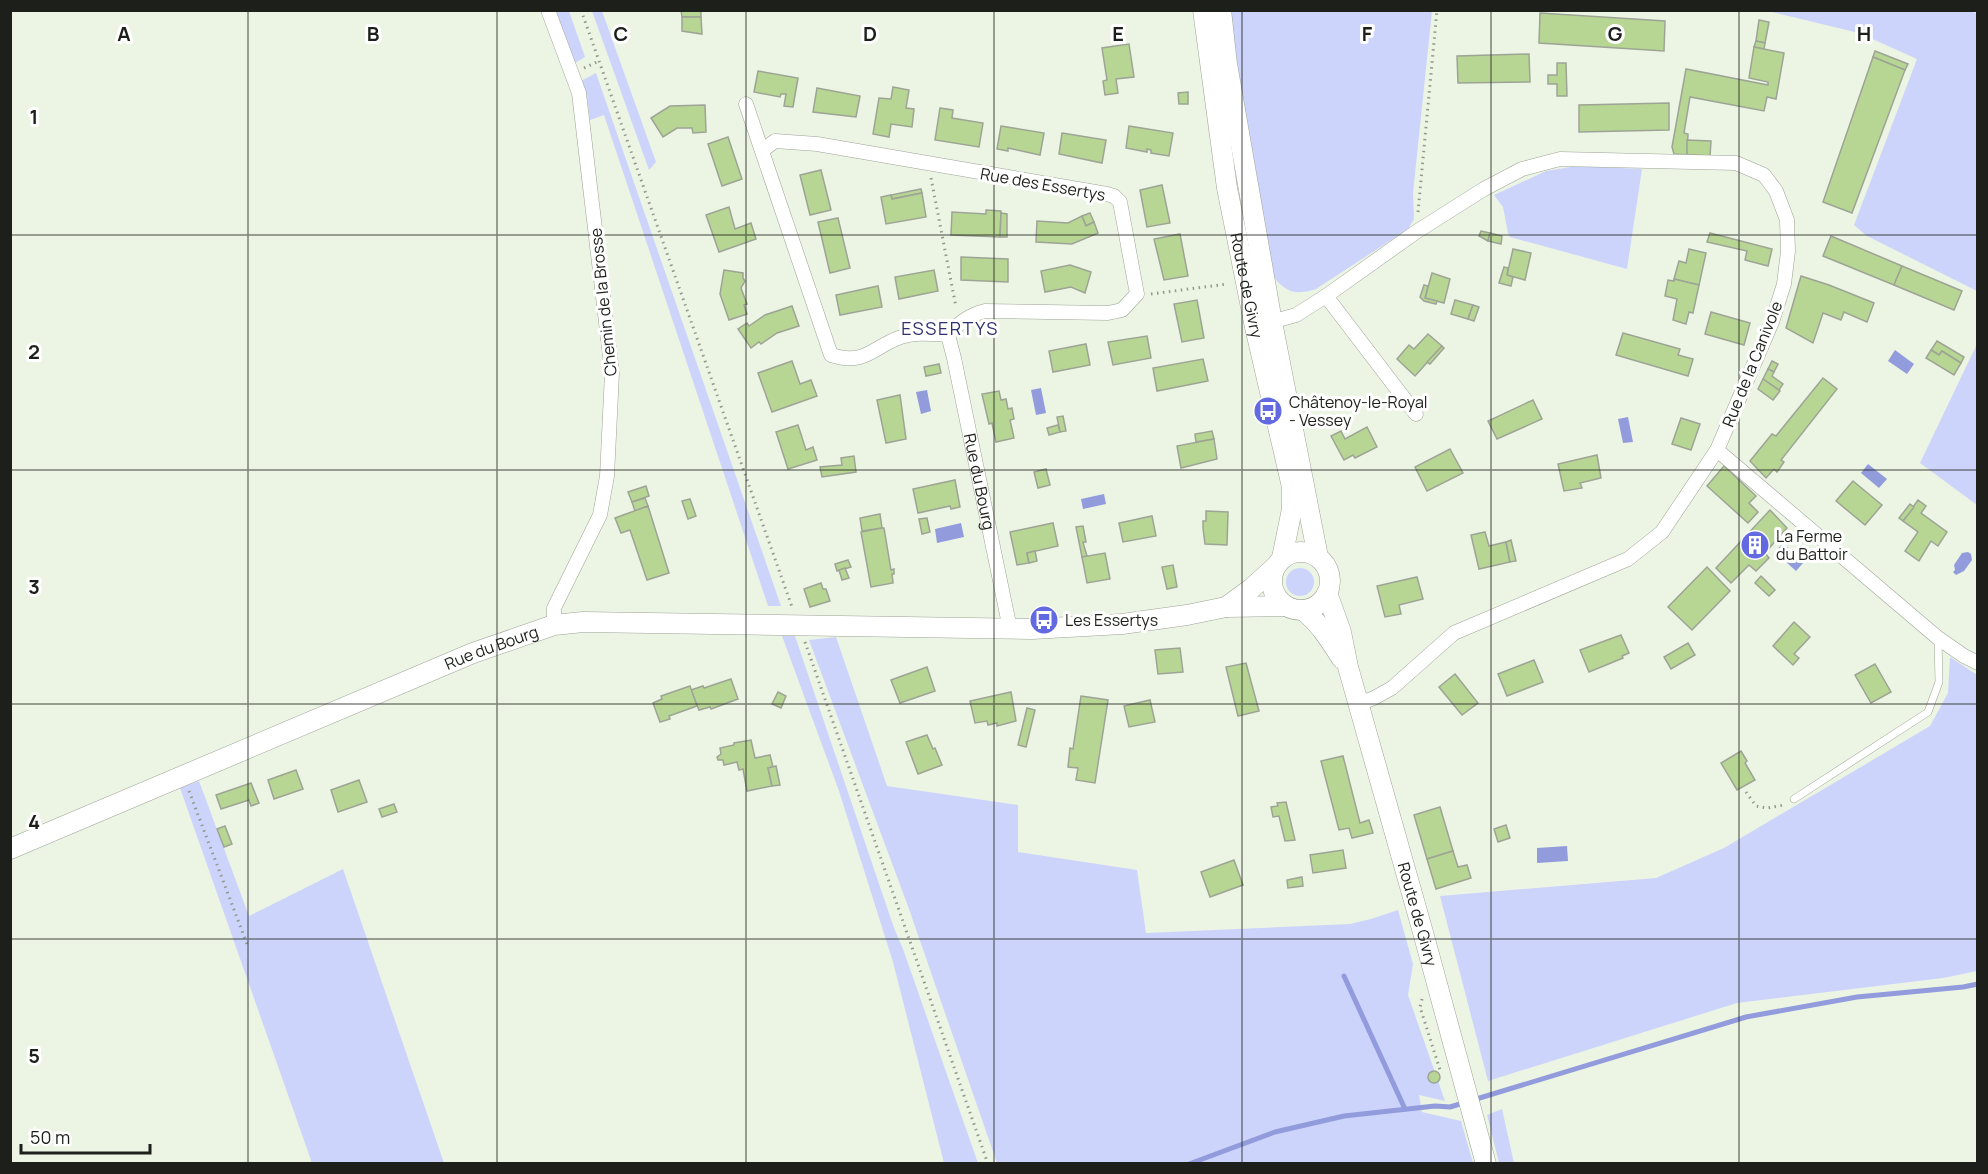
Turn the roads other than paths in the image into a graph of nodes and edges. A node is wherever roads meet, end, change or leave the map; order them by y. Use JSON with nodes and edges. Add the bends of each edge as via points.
{"nodes":[{"id":1,"x":548,"y":10,"type":"edge"},
{"id":2,"x":1203,"y":10,"type":"edge"},
{"id":3,"x":1221,"y":10,"type":"edge"},
{"id":4,"x":1213,"y":56,"type":"junction"},
{"id":5,"x":746,"y":104,"type":"dead end"},
{"id":6,"x":762,"y":150,"type":"junction"},
{"id":7,"x":1326,"y":296,"type":"junction"},
{"id":8,"x":1263,"y":325,"type":"junction"},
{"id":9,"x":948,"y":335,"type":"junction"},
{"id":10,"x":1416,"y":414,"type":"dead end"},
{"id":11,"x":1717,"y":450,"type":"junction"},
{"id":12,"x":1318,"y":557,"type":"junction"},
{"id":13,"x":1278,"y":563,"type":"junction"},
{"id":14,"x":1327,"y":593,"type":"junction"},
{"id":15,"x":1226,"y":607,"type":"junction"},
{"id":16,"x":1294,"y":608,"type":"junction"},
{"id":17,"x":554,"y":625,"type":"junction"},
{"id":18,"x":1010,"y":629,"type":"junction"},
{"id":19,"x":1938,"y":638,"type":"junction"},
{"id":20,"x":1977,"y":663,"type":"edge"},
{"id":21,"x":1348,"y":667,"type":"junction"},
{"id":22,"x":1358,"y":704,"type":"junction"},
{"id":23,"x":1794,"y":799,"type":"road end"},
{"id":24,"x":10,"y":849,"type":"edge"},
{"id":25,"x":1486,"y":1164,"type":"edge"}],
"edges":[{"from":1,"to":17,"type":"street","name":"Chemin de la Brosse","via":[[579,93],[612,373],[607,476],[600,515],[554,608]]},
{"from":2,"to":4,"type":"main road","name":"Route de Givry"},
{"from":3,"to":4,"type":"main road","name":"Route de Givry"},
{"from":4,"to":8,"type":"main road","name":"Route de Givry"},
{"from":4,"to":8,"type":"main road","name":"Route de Givry","via":[[1227,188],[1245,281]]},
{"from":5,"to":6,"type":"street"},
{"from":6,"to":9,"type":"street","via":[[831,355],[854,359],[899,338],[915,334]]},
{"from":6,"to":9,"type":"street","name":"Rue des Essertys","via":[[775,141],[817,144],[1114,196],[1120,202],[1137,294],[1122,310],[985,311],[972,315]]},
{"from":7,"to":8,"type":"street","name":"Rue de la Canivole","via":[[1296,315]]},
{"from":7,"to":10,"type":"street"},
{"from":7,"to":11,"type":"street","name":"Rue de la Canivole","via":[[1416,232],[1521,169],[1560,159],[1736,163],[1764,175],[1776,191],[1787,220],[1788,251],[1784,284],[1772,322]]},
{"from":8,"to":12,"type":"main road","name":"Route de Givry"},
{"from":8,"to":13,"type":"main road","name":"Route de Givry","via":[[1292,487],[1292,508]]},
{"from":9,"to":18,"type":"street","name":"Rue du Bourg"},
{"from":11,"to":19,"type":"street"},
{"from":11,"to":22,"type":"street","name":"Rue de la Canivole","via":[[1662,532],[1628,559],[1454,633],[1392,687]]},
{"from":12,"to":13,"type":"main road","via":[[1295,552]]},
{"from":12,"to":14,"type":"main road","via":[[1330,580]]},
{"from":13,"to":15,"type":"main road","name":"Rue du Bourg"},
{"from":13,"to":16,"type":"main road","via":[[1272,584],[1276,597]]},
{"from":14,"to":16,"type":"main road","via":[[1313,607]]},
{"from":14,"to":21,"type":"main road","name":"Route de Givry"},
{"from":15,"to":16,"type":"main road","name":"Rue du Bourg"},
{"from":15,"to":18,"type":"main road","name":"Rue du Bourg","via":[[1122,624]]},
{"from":16,"to":21,"type":"main road","name":"Route de Givry","via":[[1314,619]]},
{"from":17,"to":18,"type":"main road","name":"Rue du Bourg","via":[[582,622]]},
{"from":17,"to":24,"type":"main road","name":"Rue du Bourg","via":[[473,653]]},
{"from":19,"to":20,"type":"street"},
{"from":19,"to":23,"type":"lane","via":[[1939,682],[1928,712]]},
{"from":21,"to":22,"type":"main road","name":"Route de Givry"},
{"from":22,"to":25,"type":"main road","name":"Route de Givry"}]}
